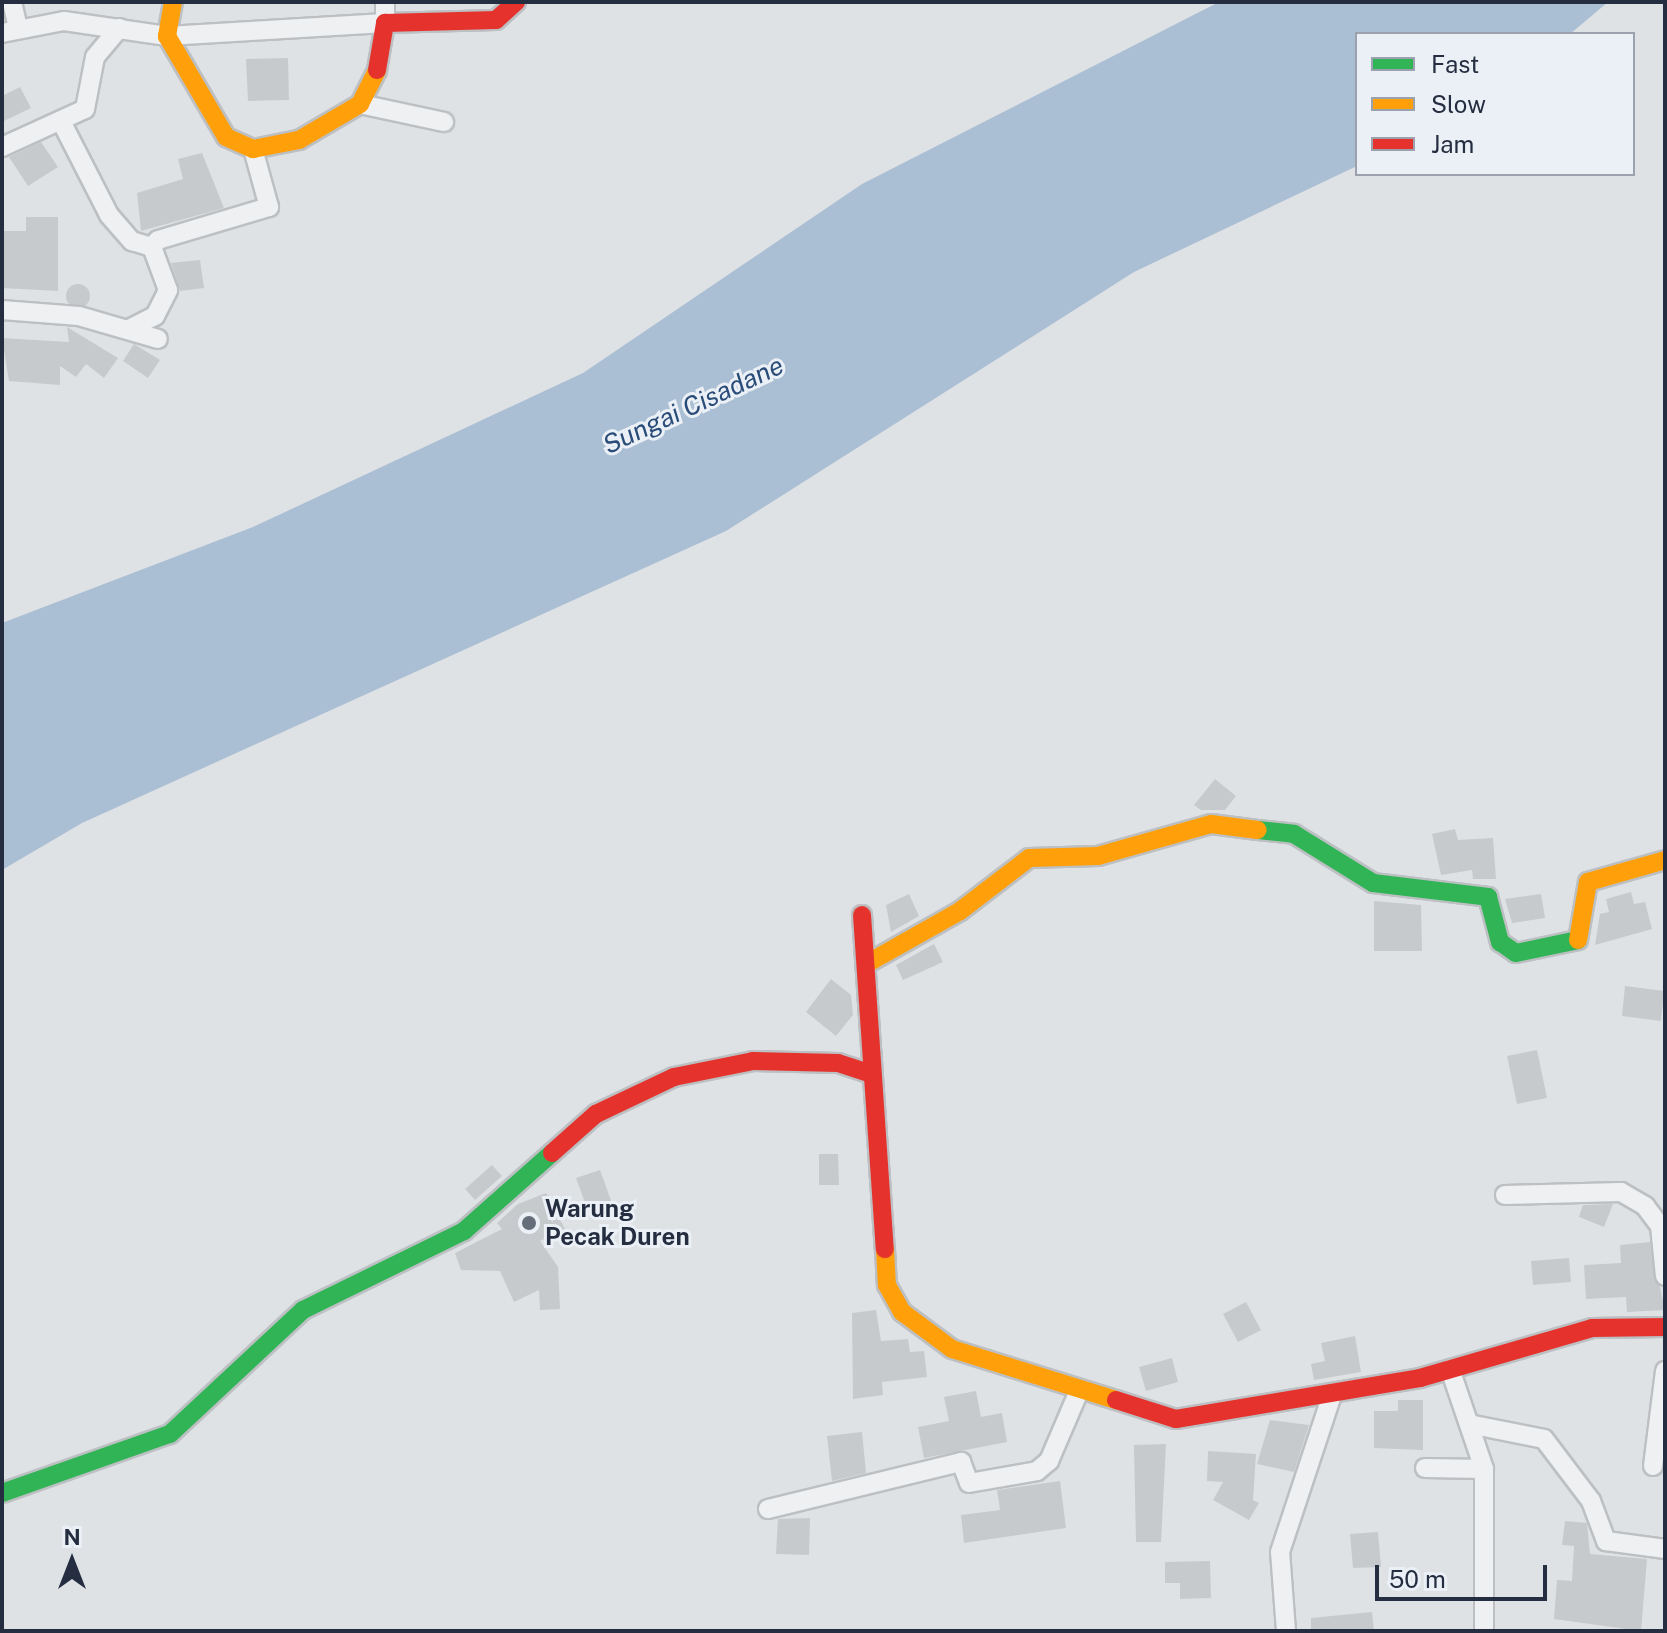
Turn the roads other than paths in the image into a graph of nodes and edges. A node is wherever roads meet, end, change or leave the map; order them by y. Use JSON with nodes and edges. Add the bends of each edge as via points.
{"nodes":[{"id":1,"x":12,"y":2,"type":"edge"},
{"id":2,"x":173,"y":2,"type":"edge"},
{"id":3,"x":385,"y":2,"type":"edge"},
{"id":4,"x":516,"y":2,"type":"edge"},
{"id":5,"x":385,"y":23,"type":"junction"},
{"id":6,"x":119,"y":28,"type":"junction"},
{"id":7,"x":10,"y":30,"type":"edge"},
{"id":8,"x":167,"y":36,"type":"junction"},
{"id":9,"x":360,"y":104,"type":"junction"},
{"id":10,"x":444,"y":122,"type":"dead end"},
{"id":11,"x":63,"y":125,"type":"junction"},
{"id":12,"x":2,"y":147,"type":"edge"},
{"id":13,"x":253,"y":149,"type":"junction"},
{"id":14,"x":152,"y":247,"type":"junction"},
{"id":15,"x":2,"y":310,"type":"edge"},
{"id":16,"x":131,"y":328,"type":"junction"},
{"id":17,"x":158,"y":339,"type":"dead end"},
{"id":18,"x":1665,"y":860,"type":"edge"},
{"id":19,"x":862,"y":915,"type":"dead end"},
{"id":20,"x":868,"y":963,"type":"junction"},
{"id":21,"x":868,"y":1073,"type":"junction"},
{"id":22,"x":1505,"y":1195,"type":"dead end"},
{"id":23,"x":1665,"y":1276,"type":"edge"},
{"id":24,"x":1665,"y":1327,"type":"edge"},
{"id":25,"x":1450,"y":1369,"type":"junction"},
{"id":26,"x":1665,"y":1371,"type":"edge"},
{"id":27,"x":1079,"y":1391,"type":"junction"},
{"id":28,"x":1332,"y":1395,"type":"junction"},
{"id":29,"x":1474,"y":1425,"type":"junction"},
{"id":30,"x":1653,"y":1466,"type":"dead end"},
{"id":31,"x":1425,"y":1468,"type":"dead end"},
{"id":32,"x":1484,"y":1469,"type":"junction"},
{"id":33,"x":2,"y":1493,"type":"edge"},
{"id":34,"x":768,"y":1509,"type":"dead end"},
{"id":35,"x":1665,"y":1549,"type":"edge"},
{"id":36,"x":1286,"y":1631,"type":"edge"},
{"id":37,"x":1484,"y":1631,"type":"edge"}],
"edges":[{"from":1,"to":7,"type":"street"},
{"from":2,"to":8,"type":"street"},
{"from":3,"to":5,"type":"street"},
{"from":4,"to":5,"type":"street","via":[[496,20]]},
{"from":5,"to":8,"type":"street"},
{"from":5,"to":9,"type":"street","via":[[376,76]]},
{"from":6,"to":7,"type":"street","via":[[64,21]]},
{"from":6,"to":8,"type":"street"},
{"from":6,"to":11,"type":"street","via":[[95,57],[85,109]]},
{"from":8,"to":13,"type":"street","via":[[226,137]]},
{"from":9,"to":10,"type":"street"},
{"from":9,"to":13,"type":"street","via":[[299,140]]},
{"from":11,"to":12,"type":"street"},
{"from":11,"to":14,"type":"street","via":[[109,215],[132,241]]},
{"from":13,"to":14,"type":"street","via":[[269,207]]},
{"from":14,"to":16,"type":"street","via":[[168,290],[155,316]]},
{"from":15,"to":16,"type":"street"},
{"from":16,"to":17,"type":"street"},
{"from":18,"to":20,"type":"street","via":[[1588,882],[1580,940],[1516,953],[1500,942],[1488,897],[1373,883],[1294,834],[1211,824],[1098,856],[1029,858],[960,911]]},
{"from":19,"to":20,"type":"street"},
{"from":20,"to":21,"type":"street"},
{"from":21,"to":27,"type":"street","via":[[887,1285],[902,1312],[952,1349]]},
{"from":21,"to":33,"type":"street","via":[[838,1063],[753,1061],[674,1077],[596,1114],[464,1231],[303,1310],[170,1434]]},
{"from":22,"to":23,"type":"street","via":[[1621,1192],[1645,1206],[1660,1226]]},
{"from":24,"to":25,"type":"street","via":[[1564,1334]]},
{"from":25,"to":28,"type":"street"},
{"from":25,"to":29,"type":"street"},
{"from":26,"to":30,"type":"street"},
{"from":27,"to":28,"type":"street","via":[[1176,1419]]},
{"from":27,"to":34,"type":"street","via":[[1049,1461],[1037,1471],[969,1483],[961,1462]]},
{"from":28,"to":36,"type":"street","via":[[1280,1552]]},
{"from":29,"to":32,"type":"street"},
{"from":29,"to":35,"type":"street","via":[[1544,1439],[1591,1501],[1606,1541]]},
{"from":31,"to":32,"type":"street"},
{"from":32,"to":37,"type":"street"}]}
